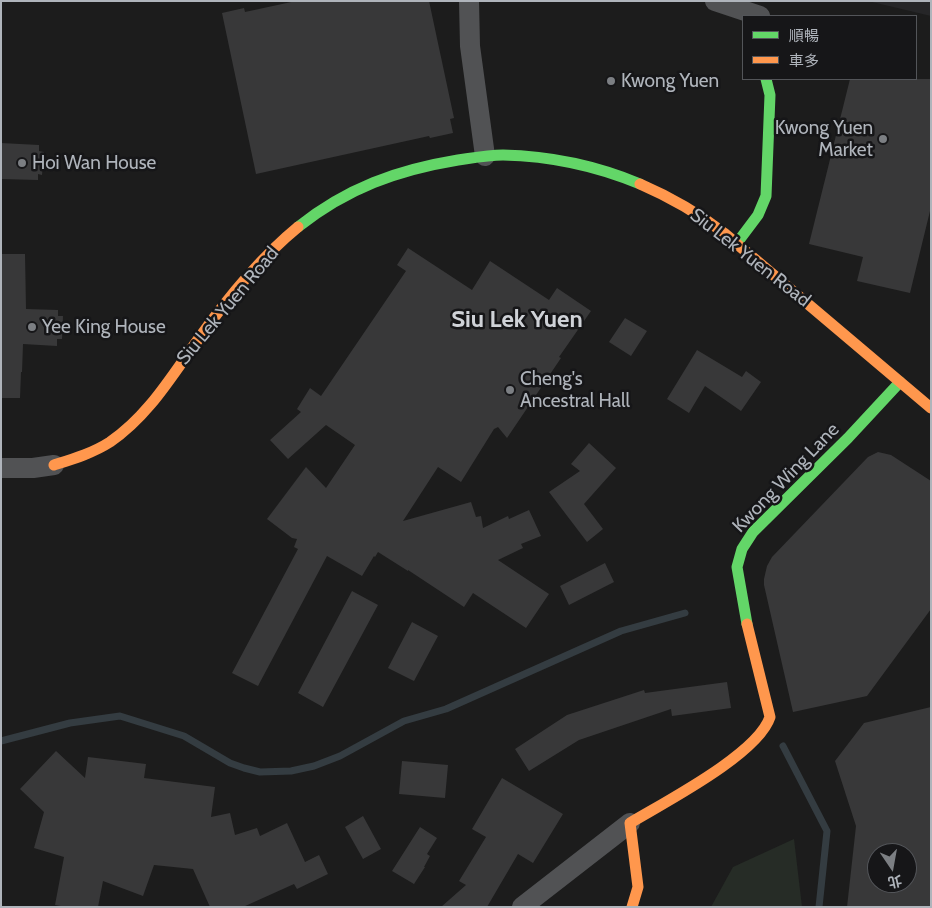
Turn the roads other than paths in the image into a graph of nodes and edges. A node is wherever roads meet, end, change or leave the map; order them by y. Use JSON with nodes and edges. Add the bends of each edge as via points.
{"nodes":[{"id":1,"x":469,"y":1,"type":"edge"},
{"id":2,"x":715,"y":1,"type":"edge"},
{"id":3,"x":757,"y":15,"type":"edge"},
{"id":4,"x":766,"y":80,"type":"edge"},
{"id":5,"x":485,"y":156,"type":"junction"},
{"id":6,"x":737,"y":243,"type":"junction"},
{"id":7,"x":900,"y":382,"type":"junction"},
{"id":8,"x":931,"y":408,"type":"edge"},
{"id":9,"x":54,"y":465,"type":"joint"},
{"id":10,"x":1,"y":468,"type":"edge"},
{"id":11,"x":630,"y":823,"type":"junction"},
{"id":12,"x":522,"y":907,"type":"edge"},
{"id":13,"x":632,"y":907,"type":"edge"}],
"edges":[{"from":1,"to":5,"type":"street","via":[[470,46]]},
{"from":2,"to":3,"type":"street"},
{"from":4,"to":6,"type":"street","via":[[770,95],[766,196],[764,206]]},
{"from":5,"to":6,"type":"street","name":"Siu Lek Yuen Road","via":[[556,160],[603,171],[676,201]]},
{"from":5,"to":9,"type":"street","name":"Siu Lek Yuen Road","via":[[423,166],[392,175],[329,204],[278,244],[247,277],[193,343],[141,417],[97,450]]},
{"from":6,"to":7,"type":"street","name":"Siu Lek Yuen Road"},
{"from":7,"to":8,"type":"street","name":"Siu Lek Yuen Road"},
{"from":7,"to":11,"type":"street","name":"Kwong Wing Lane","via":[[753,532],[742,549],[737,567],[749,633],[770,716],[766,727],[743,751],[719,769]]},
{"from":9,"to":10,"type":"street","name":"Siu Lek Yuen Road"},
{"from":11,"to":12,"type":"street"},
{"from":11,"to":13,"type":"street","via":[[638,887]]}]}
